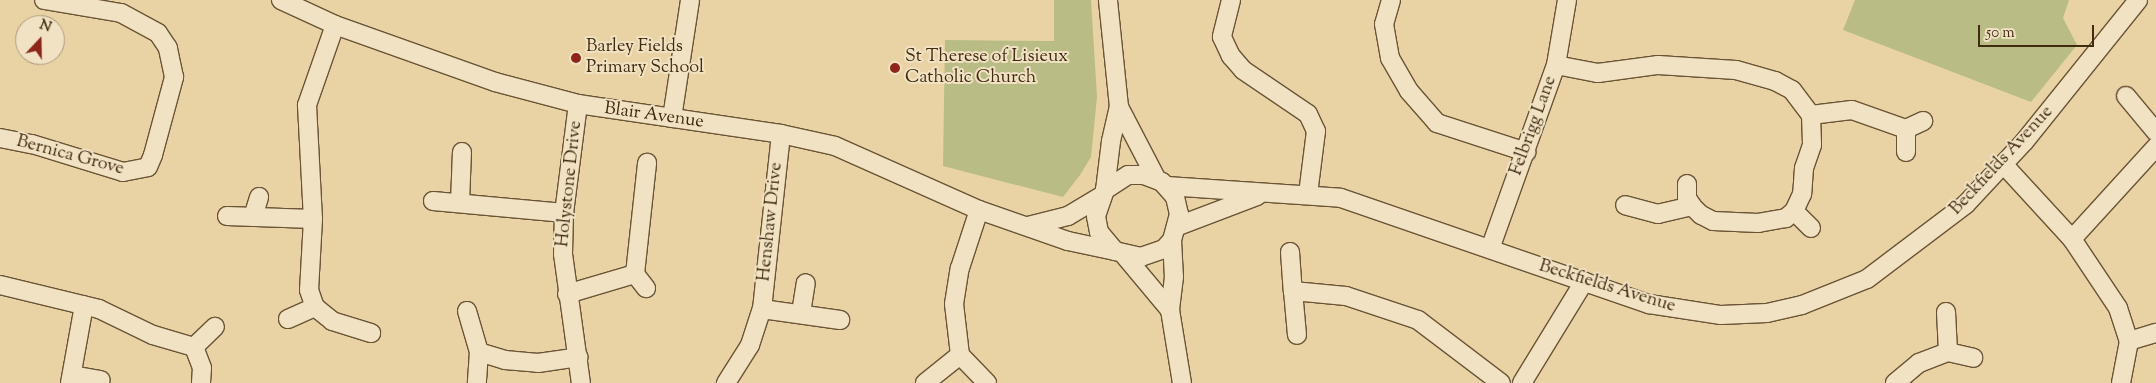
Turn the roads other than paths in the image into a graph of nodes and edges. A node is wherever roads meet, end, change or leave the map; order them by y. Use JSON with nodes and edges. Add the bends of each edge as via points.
{"nodes":[{"id":1,"x":44,"y":0,"type":"edge"},
{"id":2,"x":281,"y":0,"type":"edge"},
{"id":3,"x":690,"y":0,"type":"edge"},
{"id":4,"x":1108,"y":0,"type":"edge"},
{"id":5,"x":1231,"y":0,"type":"edge"},
{"id":6,"x":1391,"y":0,"type":"edge"},
{"id":7,"x":1567,"y":0,"type":"edge"},
{"id":8,"x":2138,"y":0,"type":"edge"},
{"id":9,"x":334,"y":25,"type":"junction"},
{"id":10,"x":1556,"y":65,"type":"junction"},
{"id":11,"x":2126,"y":96,"type":"dead end"},
{"id":12,"x":578,"y":104,"type":"junction"},
{"id":13,"x":1119,"y":107,"type":"junction"},
{"id":14,"x":1811,"y":115,"type":"junction"},
{"id":15,"x":672,"y":118,"type":"junction"},
{"id":16,"x":1923,"y":121,"type":"dead end"},
{"id":17,"x":1906,"y":129,"type":"junction"},
{"id":18,"x":2156,"y":132,"type":"edge"},
{"id":19,"x":781,"y":134,"type":"junction"},
{"id":20,"x":0,"y":138,"type":"edge"},
{"id":21,"x":2156,"y":147,"type":"edge"},
{"id":22,"x":462,"y":152,"type":"dead end"},
{"id":23,"x":1526,"y":152,"type":"junction"},
{"id":24,"x":1906,"y":152,"type":"dead end"},
{"id":25,"x":648,"y":162,"type":"dead end"},
{"id":26,"x":2004,"y":165,"type":"junction"},
{"id":27,"x":1162,"y":182,"type":"junction"},
{"id":28,"x":1687,"y":184,"type":"dead end"},
{"id":29,"x":1103,"y":194,"type":"junction"},
{"id":30,"x":1308,"y":194,"type":"junction"},
{"id":31,"x":1260,"y":195,"type":"junction"},
{"id":32,"x":259,"y":197,"type":"dead end"},
{"id":33,"x":434,"y":201,"type":"dead end"},
{"id":34,"x":460,"y":203,"type":"junction"},
{"id":35,"x":1625,"y":205,"type":"dead end"},
{"id":36,"x":1692,"y":206,"type":"junction"},
{"id":37,"x":980,"y":210,"type":"junction"},
{"id":38,"x":1794,"y":211,"type":"junction"},
{"id":39,"x":564,"y":213,"type":"junction"},
{"id":40,"x":227,"y":216,"type":"dead end"},
{"id":41,"x":253,"y":217,"type":"junction"},
{"id":42,"x":313,"y":219,"type":"junction"},
{"id":43,"x":1028,"y":226,"type":"junction"},
{"id":44,"x":1811,"y":228,"type":"dead end"},
{"id":45,"x":1175,"y":233,"type":"junction"},
{"id":46,"x":2072,"y":239,"type":"junction"},
{"id":47,"x":1490,"y":249,"type":"junction"},
{"id":48,"x":1290,"y":252,"type":"dead end"},
{"id":49,"x":1120,"y":253,"type":"junction"},
{"id":50,"x":635,"y":274,"type":"junction"},
{"id":51,"x":1584,"y":282,"type":"junction"},
{"id":52,"x":806,"y":283,"type":"dead end"},
{"id":53,"x":0,"y":285,"type":"edge"},
{"id":54,"x":646,"y":288,"type":"dead end"},
{"id":55,"x":1294,"y":290,"type":"junction"},
{"id":56,"x":567,"y":294,"type":"junction"},
{"id":57,"x":84,"y":305,"type":"junction"},
{"id":58,"x":315,"y":307,"type":"junction"},
{"id":59,"x":762,"y":309,"type":"junction"},
{"id":60,"x":1170,"y":310,"type":"junction"},
{"id":61,"x":467,"y":311,"type":"dead end"},
{"id":62,"x":1946,"y":312,"type":"dead end"},
{"id":63,"x":801,"y":313,"type":"junction"},
{"id":64,"x":288,"y":319,"type":"dead end"},
{"id":65,"x":840,"y":320,"type":"dead end"},
{"id":66,"x":215,"y":327,"type":"dead end"},
{"id":67,"x":371,"y":333,"type":"dead end"},
{"id":68,"x":2156,"y":334,"type":"edge"},
{"id":69,"x":1297,"y":335,"type":"dead end"},
{"id":70,"x":2129,"y":341,"type":"junction"},
{"id":71,"x":194,"y":347,"type":"junction"},
{"id":72,"x":479,"y":352,"type":"junction"},
{"id":73,"x":1948,"y":352,"type":"junction"},
{"id":74,"x":960,"y":355,"type":"junction"},
{"id":75,"x":579,"y":357,"type":"junction"},
{"id":76,"x":1973,"y":358,"type":"dead end"},
{"id":77,"x":71,"y":379,"type":"edge"},
{"id":78,"x":102,"y":380,"type":"dead end"},
{"id":79,"x":201,"y":383,"type":"edge"},
{"id":80,"x":477,"y":383,"type":"edge"},
{"id":81,"x":582,"y":383,"type":"edge"},
{"id":82,"x":726,"y":383,"type":"edge"},
{"id":83,"x":925,"y":383,"type":"edge"},
{"id":84,"x":987,"y":383,"type":"edge"},
{"id":85,"x":1182,"y":383,"type":"edge"},
{"id":86,"x":1501,"y":383,"type":"edge"},
{"id":87,"x":1522,"y":383,"type":"edge"},
{"id":88,"x":1895,"y":383,"type":"edge"},
{"id":89,"x":2121,"y":383,"type":"edge"}],
"edges":[{"from":1,"to":20,"type":"street","name":"Bernica Grove","via":[[122,13],[158,33],[168,48],[174,76],[153,155],[148,167],[140,172],[123,172],[32,144]]},
{"from":2,"to":9,"type":"street","name":"Blair Avenue"},
{"from":3,"to":15,"type":"street"},
{"from":4,"to":13,"type":"street"},
{"from":5,"to":30,"type":"street","via":[[1222,37],[1231,56],[1243,70],[1308,114],[1316,131]]},
{"from":6,"to":23,"type":"street","via":[[1384,24],[1390,58],[1409,91],[1437,123]]},
{"from":7,"to":10,"type":"street","name":"Felbrigg Lane"},
{"from":8,"to":26,"type":"street","name":"Beckfields Avenue"},
{"from":9,"to":12,"type":"street","name":"Blair Avenue","via":[[494,82]]},
{"from":9,"to":42,"type":"street","via":[[307,104]]},
{"from":10,"to":14,"type":"street","via":[[1598,73],[1658,65],[1736,70],[1792,90]]},
{"from":10,"to":23,"type":"street","name":"Felbrigg Lane"},
{"from":11,"to":18,"type":"street"},
{"from":12,"to":15,"type":"street","name":"Blair Avenue"},
{"from":12,"to":39,"type":"street","name":"Holystone Drive"},
{"from":13,"to":27,"type":"street"},
{"from":13,"to":29,"type":"street"},
{"from":14,"to":17,"type":"street","via":[[1852,110]]},
{"from":14,"to":38,"type":"street","via":[[1812,145],[1804,168],[1802,194]]},
{"from":15,"to":19,"type":"street","name":"Blair Avenue"},
{"from":16,"to":17,"type":"street"},
{"from":17,"to":24,"type":"street"},
{"from":19,"to":37,"type":"street","name":"Blair Avenue","via":[[835,146]]},
{"from":19,"to":59,"type":"street","name":"Henshaw Drive"},
{"from":21,"to":46,"type":"street"},
{"from":22,"to":34,"type":"street"},
{"from":23,"to":47,"type":"street","name":"Felbrigg Lane"},
{"from":25,"to":50,"type":"street"},
{"from":26,"to":46,"type":"street"},
{"from":26,"to":51,"type":"street","name":"Beckfields Avenue","via":[[1966,204],[1890,264],[1844,290],[1802,305],[1767,313],[1721,315],[1687,312],[1649,304]]},
{"from":27,"to":29,"type":"street","via":[[1128,175]]},
{"from":27,"to":31,"type":"street","name":"Beckfields Avenue"},
{"from":27,"to":45,"type":"street","via":[[1175,197]]},
{"from":28,"to":36,"type":"street","via":[[1687,198]]},
{"from":29,"to":43,"type":"street","via":[[1068,216]]},
{"from":29,"to":49,"type":"street","via":[[1096,216],[1099,232]]},
{"from":30,"to":31,"type":"street","name":"Beckfields Avenue"},
{"from":30,"to":47,"type":"street","name":"Beckfields Avenue","via":[[1370,206]]},
{"from":31,"to":45,"type":"street","name":"Beckfields Avenue"},
{"from":32,"to":41,"type":"street"},
{"from":33,"to":34,"type":"street"},
{"from":34,"to":39,"type":"street"},
{"from":35,"to":36,"type":"street","via":[[1658,214]]},
{"from":36,"to":38,"type":"street","via":[[1712,221],[1775,222]]},
{"from":37,"to":43,"type":"street","name":"Blair Avenue"},
{"from":37,"to":74,"type":"street","via":[[960,268],[954,304]]},
{"from":38,"to":44,"type":"street"},
{"from":39,"to":56,"type":"street","name":"Holystone Drive","via":[[563,254]]},
{"from":40,"to":41,"type":"street"},
{"from":41,"to":42,"type":"street"},
{"from":42,"to":58,"type":"street","via":[[309,290]]},
{"from":43,"to":49,"type":"street","name":"Blair Avenue"},
{"from":45,"to":49,"type":"street","via":[[1153,255],[1141,257]]},
{"from":45,"to":60,"type":"street"},
{"from":46,"to":70,"type":"street","via":[[2118,308]]},
{"from":47,"to":51,"type":"street","name":"Beckfields Avenue"},
{"from":48,"to":55,"type":"street"},
{"from":49,"to":60,"type":"street"},
{"from":50,"to":54,"type":"street"},
{"from":50,"to":56,"type":"street"},
{"from":51,"to":87,"type":"street"},
{"from":52,"to":63,"type":"street"},
{"from":53,"to":57,"type":"street"},
{"from":55,"to":69,"type":"street"},
{"from":55,"to":86,"type":"street","via":[[1346,296],[1418,320]]},
{"from":56,"to":75,"type":"street","name":"Holystone Drive"},
{"from":57,"to":71,"type":"street","via":[[153,335]]},
{"from":57,"to":77,"type":"street"},
{"from":58,"to":64,"type":"street"},
{"from":58,"to":67,"type":"street","via":[[332,321]]},
{"from":59,"to":63,"type":"street"},
{"from":59,"to":82,"type":"street","name":"Henshaw Drive","via":[[750,345]]},
{"from":60,"to":85,"type":"street"},
{"from":61,"to":72,"type":"street"},
{"from":62,"to":73,"type":"street"},
{"from":63,"to":65,"type":"street"},
{"from":66,"to":71,"type":"street"},
{"from":68,"to":70,"type":"street"},
{"from":70,"to":89,"type":"street"},
{"from":71,"to":79,"type":"street","via":[[202,368]]},
{"from":72,"to":75,"type":"street","via":[[505,360],[538,362]]},
{"from":72,"to":80,"type":"street"},
{"from":73,"to":76,"type":"street"},
{"from":73,"to":88,"type":"street","via":[[1919,363]]},
{"from":74,"to":83,"type":"street"},
{"from":74,"to":84,"type":"street"},
{"from":75,"to":81,"type":"street","name":"Holystone Drive"},
{"from":77,"to":78,"type":"street"}]}
